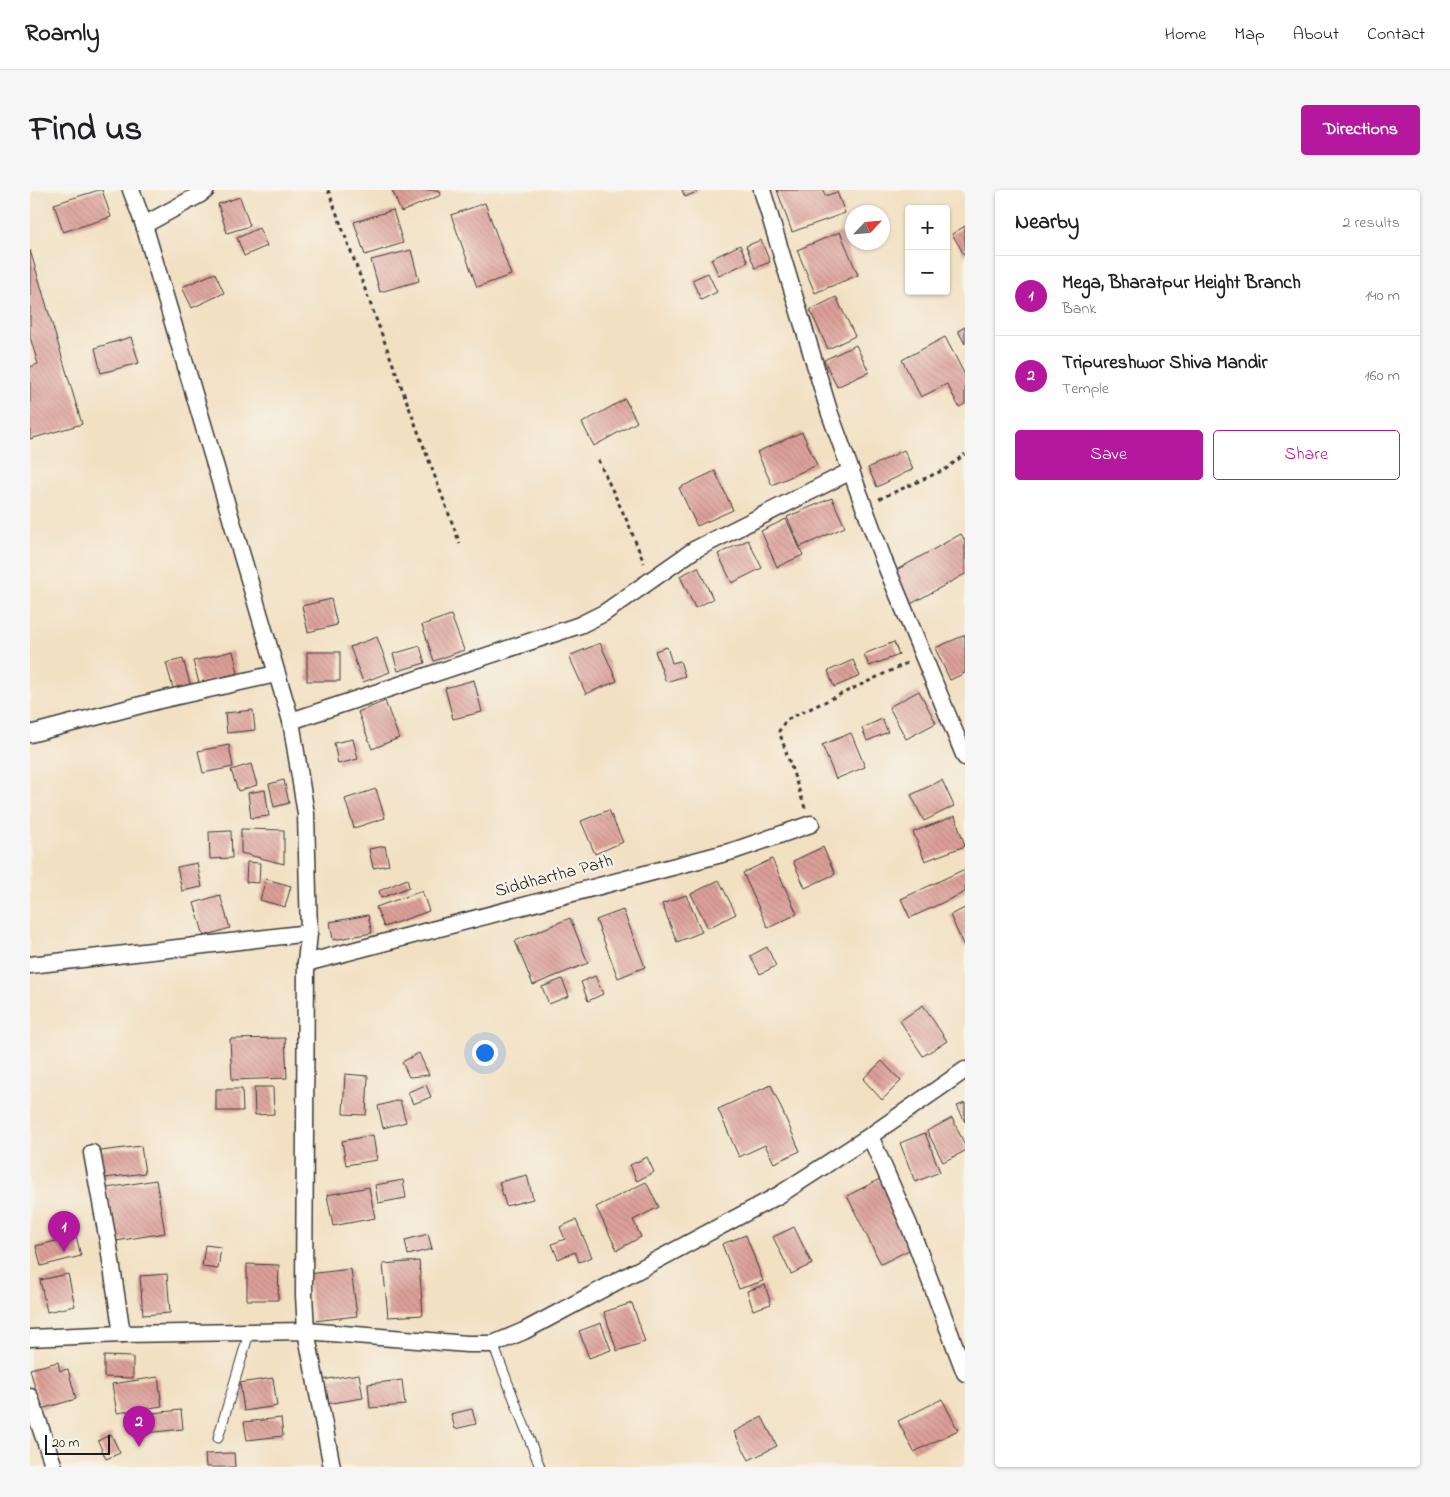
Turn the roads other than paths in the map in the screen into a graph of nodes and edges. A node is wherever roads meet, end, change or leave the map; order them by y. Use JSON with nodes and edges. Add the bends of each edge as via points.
{"nodes":[{"id":1,"x":131,"y":190,"type":"edge"},
{"id":2,"x":206,"y":190,"type":"edge"},
{"id":3,"x":762,"y":190,"type":"edge"},
{"id":4,"x":144,"y":224,"type":"junction"},
{"id":5,"x":852,"y":471,"type":"junction"},
{"id":6,"x":276,"y":674,"type":"junction"},
{"id":7,"x":291,"y":721,"type":"junction"},
{"id":8,"x":30,"y":734,"type":"edge"},
{"id":9,"x":965,"y":757,"type":"edge"},
{"id":10,"x":811,"y":824,"type":"road end"},
{"id":11,"x":309,"y":933,"type":"junction"},
{"id":12,"x":306,"y":963,"type":"junction"},
{"id":13,"x":30,"y":966,"type":"edge"},
{"id":14,"x":965,"y":1070,"type":"edge"},
{"id":15,"x":870,"y":1136,"type":"junction"},
{"id":16,"x":92,"y":1154,"type":"dead end"},
{"id":17,"x":306,"y":1331,"type":"junction"},
{"id":18,"x":249,"y":1333,"type":"junction"},
{"id":19,"x":122,"y":1334,"type":"junction"},
{"id":20,"x":30,"y":1338,"type":"edge"},
{"id":21,"x":493,"y":1344,"type":"junction"},
{"id":22,"x":965,"y":1373,"type":"edge"},
{"id":23,"x":30,"y":1398,"type":"edge"},
{"id":24,"x":218,"y":1438,"type":"dead end"},
{"id":25,"x":54,"y":1467,"type":"edge"},
{"id":26,"x":332,"y":1467,"type":"edge"},
{"id":27,"x":540,"y":1467,"type":"edge"}],
"edges":[{"from":1,"to":4,"type":"street"},
{"from":2,"to":4,"type":"street"},
{"from":3,"to":5,"type":"street","via":[[824,397]]},
{"from":4,"to":6,"type":"street"},
{"from":5,"to":7,"type":"street","via":[[694,550],[604,613],[580,624]]},
{"from":5,"to":9,"type":"street","via":[[884,561]]},
{"from":6,"to":7,"type":"street"},
{"from":6,"to":8,"type":"street"},
{"from":7,"to":11,"type":"street","via":[[306,814]]},
{"from":10,"to":12,"type":"street","name":"Siddhartha Path","via":[[733,850]]},
{"from":11,"to":12,"type":"street"},
{"from":11,"to":13,"type":"street"},
{"from":12,"to":17,"type":"street"},
{"from":14,"to":15,"type":"street"},
{"from":15,"to":21,"type":"street","via":[[778,1195],[524,1331]]},
{"from":15,"to":22,"type":"street","via":[[909,1224]]},
{"from":16,"to":19,"type":"street"},
{"from":17,"to":18,"type":"street"},
{"from":17,"to":21,"type":"street"},
{"from":17,"to":26,"type":"street"},
{"from":18,"to":19,"type":"street"},
{"from":18,"to":24,"type":"lane"},
{"from":19,"to":20,"type":"street"},
{"from":21,"to":27,"type":"lane"},
{"from":23,"to":25,"type":"street"}]}
